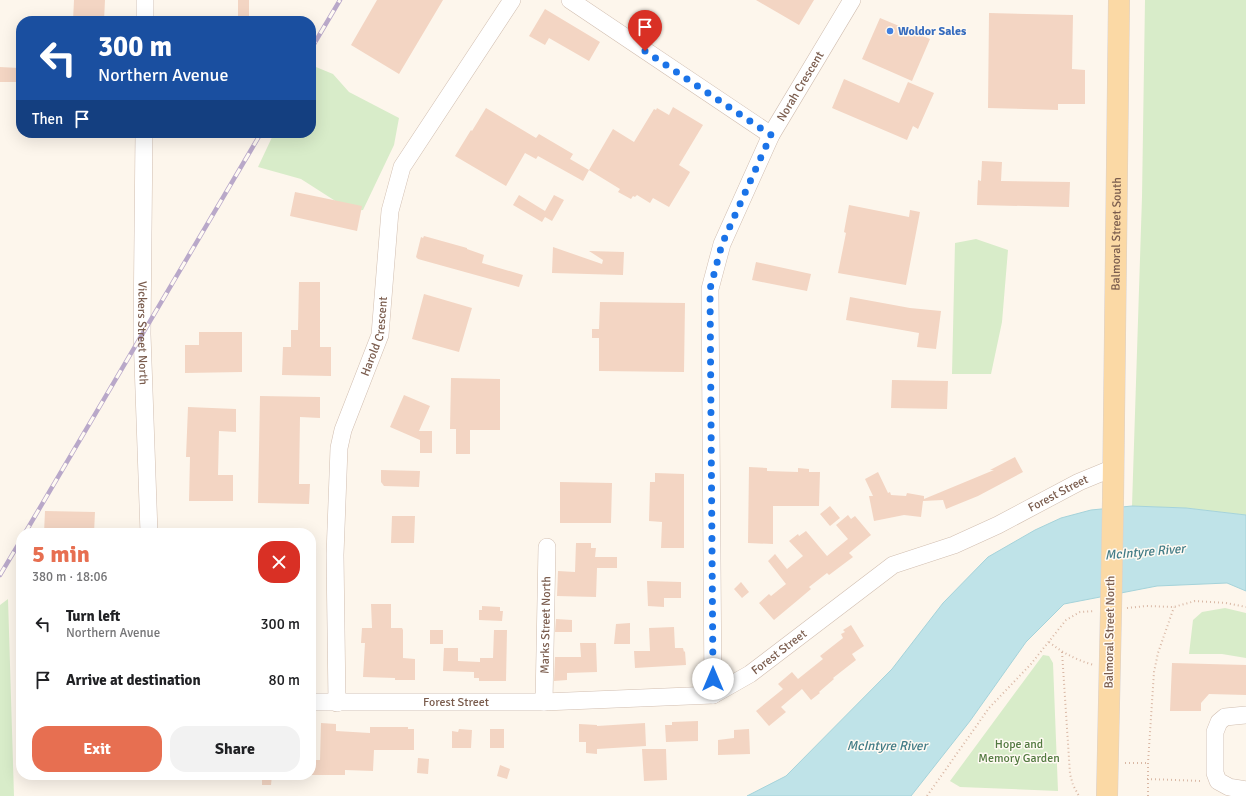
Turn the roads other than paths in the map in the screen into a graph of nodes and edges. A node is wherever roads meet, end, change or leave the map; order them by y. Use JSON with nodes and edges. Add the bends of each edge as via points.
{"nodes":[{"id":1,"x":145,"y":0,"type":"edge"},
{"id":2,"x":512,"y":0,"type":"edge"},
{"id":3,"x":570,"y":0,"type":"edge"},
{"id":4,"x":852,"y":0,"type":"edge"},
{"id":5,"x":1119,"y":0,"type":"edge"},
{"id":6,"x":145,"y":16,"type":"edge"},
{"id":7,"x":771,"y":135,"type":"junction"},
{"id":8,"x":144,"y":138,"type":"edge"},
{"id":9,"x":1113,"y":468,"type":"junction"},
{"id":10,"x":150,"y":528,"type":"edge"},
{"id":11,"x":547,"y":547,"type":"dead end"},
{"id":12,"x":713,"y":695,"type":"junction"},
{"id":13,"x":316,"y":702,"type":"edge"},
{"id":14,"x":544,"y":702,"type":"junction"},
{"id":15,"x":337,"y":703,"type":"junction"},
{"id":16,"x":1246,"y":716,"type":"edge"},
{"id":17,"x":1246,"y":790,"type":"edge"},
{"id":18,"x":1107,"y":796,"type":"edge"}],
"edges":[{"from":1,"to":6,"type":"street"},
{"from":2,"to":15,"type":"street","name":"Harold Crescent","via":[[402,167],[390,211],[380,335],[343,430],[339,448],[335,555]]},
{"from":3,"to":7,"type":"street"},
{"from":4,"to":7,"type":"street","name":"Norah Crescent"},
{"from":5,"to":9,"type":"main road","name":"Balmoral Street South"},
{"from":7,"to":12,"type":"street","name":"Norah Crescent","via":[[722,244],[710,289]]},
{"from":8,"to":10,"type":"street","name":"Vickers Street North","via":[[142,334]]},
{"from":9,"to":12,"type":"street","name":"Forest Street","via":[[1079,482],[986,531],[954,545],[893,565],[750,674]]},
{"from":9,"to":18,"type":"main road","name":"Balmoral Street North","bridge":true},
{"from":11,"to":14,"type":"street","name":"Marks Street North"},
{"from":12,"to":14,"type":"street","name":"Forest Street"},
{"from":13,"to":15,"type":"street","name":"Forest Street"},
{"from":14,"to":15,"type":"street","name":"Forest Street"},
{"from":16,"to":17,"type":"street","via":[[1225,717],[1219,722],[1215,732],[1215,773],[1218,781],[1230,787]]}]}
